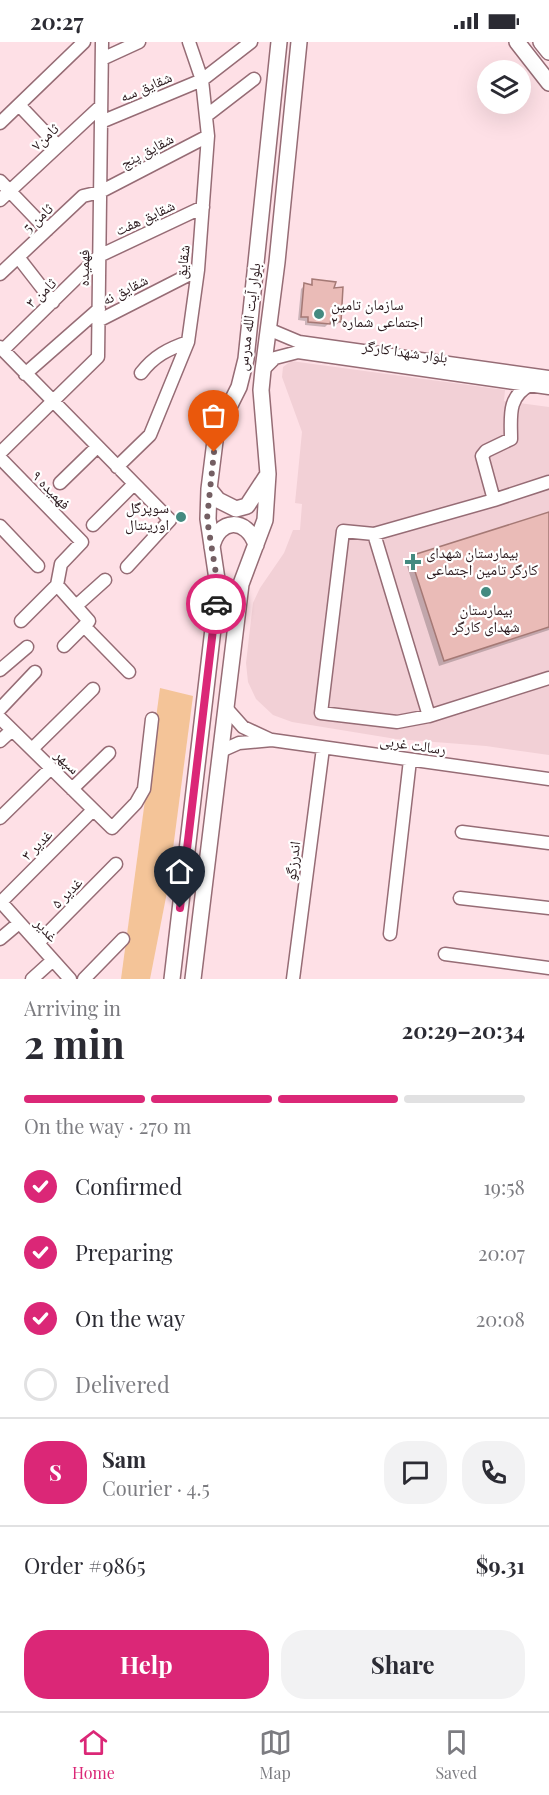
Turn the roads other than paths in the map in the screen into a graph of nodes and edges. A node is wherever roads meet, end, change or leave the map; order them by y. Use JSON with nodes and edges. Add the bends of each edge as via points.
{"nodes":[{"id":1,"x":84,"y":42,"type":"edge"},
{"id":2,"x":102,"y":42,"type":"edge"},
{"id":3,"x":139,"y":42,"type":"edge"},
{"id":4,"x":189,"y":42,"type":"edge"},
{"id":5,"x":251,"y":42,"type":"edge"},
{"id":6,"x":279,"y":42,"type":"edge"},
{"id":7,"x":298,"y":42,"type":"edge"},
{"id":8,"x":517,"y":42,"type":"edge"},
{"id":9,"x":541,"y":42,"type":"edge"},
{"id":10,"x":549,"y":52,"type":"edge"},
{"id":11,"x":102,"y":59,"type":"junction"},
{"id":12,"x":254,"y":79,"type":"dead end"},
{"id":13,"x":202,"y":80,"type":"junction"},
{"id":14,"x":549,"y":83,"type":"edge"},
{"id":15,"x":19,"y":105,"type":"junction"},
{"id":16,"x":101,"y":106,"type":"junction"},
{"id":17,"x":206,"y":116,"type":"junction"},
{"id":18,"x":101,"y":122,"type":"junction"},
{"id":19,"x":0,"y":123,"type":"edge"},
{"id":20,"x":208,"y":136,"type":"junction"},
{"id":21,"x":58,"y":147,"type":"junction"},
{"id":22,"x":0,"y":181,"type":"edge"},
{"id":23,"x":10,"y":191,"type":"junction"},
{"id":24,"x":100,"y":192,"type":"junction"},
{"id":25,"x":0,"y":200,"type":"edge"},
{"id":26,"x":203,"y":207,"type":"junction"},
{"id":27,"x":47,"y":230,"type":"junction"},
{"id":28,"x":99,"y":256,"type":"junction"},
{"id":29,"x":18,"y":257,"type":"junction"},
{"id":30,"x":198,"y":270,"type":"junction"},
{"id":31,"x":0,"y":273,"type":"edge"},
{"id":32,"x":53,"y":302,"type":"junction"},
{"id":33,"x":99,"y":315,"type":"junction"},
{"id":34,"x":268,"y":329,"type":"junction"},
{"id":35,"x":188,"y":342,"type":"junction"},
{"id":36,"x":3,"y":355,"type":"edge"},
{"id":37,"x":262,"y":370,"type":"junction"},
{"id":38,"x":141,"y":373,"type":"dead end"},
{"id":39,"x":25,"y":374,"type":"junction"},
{"id":40,"x":549,"y":377,"type":"edge"},
{"id":41,"x":530,"y":385,"type":"junction"},
{"id":42,"x":549,"y":388,"type":"edge"},
{"id":43,"x":52,"y":402,"type":"junction"},
{"id":44,"x":97,"y":447,"type":"junction"},
{"id":45,"x":0,"y":453,"type":"edge"},
{"id":46,"x":0,"y":458,"type":"edge"},
{"id":47,"x":117,"y":467,"type":"junction"},
{"id":48,"x":268,"y":474,"type":"junction"},
{"id":49,"x":549,"y":482,"type":"edge"},
{"id":50,"x":60,"y":483,"type":"dead end"},
{"id":51,"x":134,"y":484,"type":"junction"},
{"id":52,"x":209,"y":489,"type":"junction"},
{"id":53,"x":494,"y":501,"type":"junction"},
{"id":54,"x":93,"y":525,"type":"dead end"},
{"id":55,"x":0,"y":526,"type":"edge"},
{"id":56,"x":374,"y":534,"type":"junction"},
{"id":57,"x":256,"y":545,"type":"junction"},
{"id":58,"x":212,"y":548,"type":"junction"},
{"id":59,"x":38,"y":566,"type":"dead end"},
{"id":60,"x":127,"y":567,"type":"dead end"},
{"id":61,"x":105,"y":580,"type":"dead end"},
{"id":62,"x":57,"y":585,"type":"junction"},
{"id":63,"x":75,"y":606,"type":"junction"},
{"id":64,"x":21,"y":621,"type":"dead end"},
{"id":65,"x":84,"y":626,"type":"junction"},
{"id":66,"x":64,"y":646,"type":"dead end"},
{"id":67,"x":27,"y":647,"type":"dead end"},
{"id":68,"x":0,"y":670,"type":"edge"},
{"id":69,"x":35,"y":672,"type":"dead end"},
{"id":70,"x":129,"y":672,"type":"dead end"},
{"id":71,"x":549,"y":678,"type":"edge"},
{"id":72,"x":93,"y":689,"type":"dead end"},
{"id":73,"x":0,"y":709,"type":"edge"},
{"id":74,"x":227,"y":709,"type":"junction"},
{"id":75,"x":429,"y":716,"type":"junction"},
{"id":76,"x":0,"y":718,"type":"edge"},
{"id":77,"x":152,"y":719,"type":"dead end"},
{"id":78,"x":12,"y":730,"type":"junction"},
{"id":79,"x":272,"y":740,"type":"junction"},
{"id":80,"x":0,"y":741,"type":"edge"},
{"id":81,"x":323,"y":748,"type":"junction"},
{"id":82,"x":32,"y":749,"type":"junction"},
{"id":83,"x":221,"y":751,"type":"junction"},
{"id":84,"x":109,"y":753,"type":"dead end"},
{"id":85,"x":410,"y":760,"type":"junction"},
{"id":86,"x":51,"y":768,"type":"junction"},
{"id":87,"x":549,"y":779,"type":"edge"},
{"id":88,"x":72,"y":789,"type":"junction"},
{"id":89,"x":93,"y":810,"type":"junction"},
{"id":90,"x":0,"y":818,"type":"edge"},
{"id":91,"x":462,"y":832,"type":"dead end"},
{"id":92,"x":549,"y":843,"type":"edge"},
{"id":93,"x":116,"y":864,"type":"dead end"},
{"id":94,"x":460,"y":898,"type":"dead end"},
{"id":95,"x":1,"y":902,"type":"edge"},
{"id":96,"x":549,"y":908,"type":"edge"},
{"id":97,"x":19,"y":922,"type":"junction"},
{"id":98,"x":390,"y":934,"type":"dead end"},
{"id":99,"x":0,"y":939,"type":"edge"},
{"id":100,"x":123,"y":939,"type":"dead end"},
{"id":101,"x":38,"y":943,"type":"junction"},
{"id":102,"x":445,"y":954,"type":"dead end"},
{"id":103,"x":53,"y":960,"type":"junction"},
{"id":104,"x":549,"y":968,"type":"edge"},
{"id":105,"x":32,"y":979,"type":"edge"},
{"id":106,"x":70,"y":979,"type":"edge"},
{"id":107,"x":84,"y":979,"type":"edge"},
{"id":108,"x":172,"y":979,"type":"edge"},
{"id":109,"x":194,"y":979,"type":"edge"},
{"id":110,"x":293,"y":979,"type":"edge"}],
"edges":[{"from":1,"to":15,"type":"street"},
{"from":2,"to":11,"type":"street","name":"فهمیده"},
{"from":3,"to":11,"type":"street"},
{"from":4,"to":13,"type":"street","name":"شقایق"},
{"from":5,"to":13,"type":"street","name":"شقایق سه"},
{"from":6,"to":52,"type":"main road","name":"بلوار آیت الله مدرس","via":[[246,359],[239,387],[216,433]]},
{"from":7,"to":34,"type":"main road","name":"بلوار آیت الله مدرس"},
{"from":8,"to":14,"type":"main road"},
{"from":9,"to":10,"type":"main road"},
{"from":11,"to":16,"type":"street","name":"فهمیده"},
{"from":12,"to":17,"type":"street"},
{"from":13,"to":17,"type":"street","name":"شقایق"},
{"from":13,"to":18,"type":"street","name":"شقایق سه"},
{"from":15,"to":19,"type":"street"},
{"from":15,"to":21,"type":"street"},
{"from":16,"to":18,"type":"street","name":"فهمیده"},
{"from":16,"to":21,"type":"street","name":"ثامن۷"},
{"from":17,"to":20,"type":"street","name":"شقایق"},
{"from":18,"to":24,"type":"street","name":"فهمیده"},
{"from":20,"to":24,"type":"street","name":"شقایق پنج"},
{"from":20,"to":26,"type":"street","name":"شقایق"},
{"from":21,"to":23,"type":"street","name":"ثامن۷"},
{"from":22,"to":23,"type":"street"},
{"from":23,"to":25,"type":"street","name":"ثامن۷"},
{"from":23,"to":27,"type":"street"},
{"from":24,"to":27,"type":"street","name":"ثامن 5","via":[[83,196]]},
{"from":24,"to":28,"type":"street","name":"فهمیده"},
{"from":26,"to":28,"type":"street","name":"شقایق هفت"},
{"from":26,"to":30,"type":"street","name":"شقایق"},
{"from":27,"to":29,"type":"street","name":"ثامن 5"},
{"from":28,"to":32,"type":"street","name":"ثامن ۳"},
{"from":28,"to":33,"type":"street","name":"فهمیده"},
{"from":29,"to":31,"type":"street","name":"ثامن 5"},
{"from":29,"to":32,"type":"street"},
{"from":30,"to":33,"type":"street","name":"شقایق نه"},
{"from":30,"to":35,"type":"street","name":"شقایق"},
{"from":32,"to":36,"type":"street","name":"ثامن ۳"},
{"from":33,"to":39,"type":"street","name":"شقایق نه"},
{"from":33,"to":43,"type":"street","name":"فهمیده","via":[[98,357]]},
{"from":34,"to":37,"type":"main road","name":"بلوار آیت الله مدرس"},
{"from":34,"to":40,"type":"street","name":"بلوار شهدا کارگر","via":[[299,342]]},
{"from":35,"to":38,"type":"street","via":[[151,360]]},
{"from":35,"to":47,"type":"street","name":"شقایق","via":[[150,435]]},
{"from":36,"to":39,"type":"street"},
{"from":37,"to":41,"type":"street","name":"بلوار شهدا کارگر","via":[[275,358],[297,352]]},
{"from":37,"to":48,"type":"main road","name":"بلوار آیت الله مدرس"},
{"from":39,"to":43,"type":"street"},
{"from":41,"to":42,"type":"street","name":"بلوار شهدا کارگر"},
{"from":41,"to":53,"type":"street","via":[[513,400],[511,439],[482,456]]},
{"from":43,"to":44,"type":"street"},
{"from":43,"to":45,"type":"street","name":"فهمیده"},
{"from":44,"to":47,"type":"street"},
{"from":44,"to":50,"type":"street"},
{"from":46,"to":62,"type":"street","name":"فهمیده ۹","via":[[81,542],[61,564]]},
{"from":47,"to":51,"type":"street"},
{"from":48,"to":52,"type":"main road","via":[[247,506],[236,509],[218,501]]},
{"from":48,"to":57,"type":"main road","name":"بلوار آیت الله مدرس","via":[[265,520]]},
{"from":49,"to":53,"type":"street"},
{"from":51,"to":54,"type":"street"},
{"from":51,"to":60,"type":"street","via":[[170,520]]},
{"from":52,"to":58,"type":"main road","name":"بلوار آیت الله مدرس","via":[[207,519]]},
{"from":53,"to":56,"type":"street"},
{"from":55,"to":59,"type":"street"},
{"from":56,"to":75,"type":"street"},
{"from":56,"to":75,"type":"street","via":[[343,531],[321,713],[397,722]]},
{"from":57,"to":58,"type":"main road","via":[[253,534],[233,524],[214,536]]},
{"from":57,"to":74,"type":"main road","name":"بلوار آیت الله مدرس","via":[[241,584]]},
{"from":58,"to":108,"type":"main road","name":"بلوار آیت الله مدرس","via":[[218,586]]},
{"from":61,"to":63,"type":"street"},
{"from":62,"to":63,"type":"street"},
{"from":62,"to":64,"type":"street"},
{"from":63,"to":65,"type":"street","via":[[89,621]]},
{"from":65,"to":66,"type":"street"},
{"from":65,"to":70,"type":"street"},
{"from":67,"to":68,"type":"street"},
{"from":69,"to":73,"type":"street"},
{"from":71,"to":75,"type":"street"},
{"from":72,"to":82,"type":"street"},
{"from":74,"to":79,"type":"street","name":"رسالت غربی","via":[[243,727]]},
{"from":74,"to":83,"type":"main road","name":"بلوار آیت الله مدرس"},
{"from":76,"to":78,"type":"street","name":"سپهر"},
{"from":77,"to":89,"type":"street","name":"سپهر","via":[[144,789],[136,803],[112,828]]},
{"from":78,"to":80,"type":"street"},
{"from":78,"to":82,"type":"street","name":"سپهر"},
{"from":79,"to":81,"type":"street","name":"رسالت غربی"},
{"from":79,"to":83,"type":"street","name":"رسالت غربی","via":[[239,743]]},
{"from":81,"to":85,"type":"street","name":"رسالت غربی"},
{"from":81,"to":110,"type":"street","name":"اندرزگو"},
{"from":82,"to":86,"type":"street","name":"سپهر"},
{"from":83,"to":109,"type":"main road","name":"بلوار آیت الله مدرس"},
{"from":84,"to":88,"type":"street"},
{"from":85,"to":87,"type":"street","name":"رسالت غربی"},
{"from":85,"to":98,"type":"street"},
{"from":86,"to":88,"type":"street","name":"سپهر"},
{"from":86,"to":90,"type":"street"},
{"from":88,"to":89,"type":"street","name":"سپهر"},
{"from":89,"to":95,"type":"street","name":"غدیر ۳"},
{"from":91,"to":92,"type":"street"},
{"from":93,"to":101,"type":"street","name":"غدیر ۵"},
{"from":94,"to":96,"type":"street"},
{"from":95,"to":97,"type":"street","name":"غدیر"},
{"from":97,"to":99,"type":"street"},
{"from":97,"to":101,"type":"street","name":"غدیر"},
{"from":100,"to":107,"type":"street"},
{"from":101,"to":103,"type":"street","name":"غدیر"},
{"from":102,"to":104,"type":"street"},
{"from":103,"to":105,"type":"street"},
{"from":103,"to":106,"type":"street","name":"غدیر"}]}
